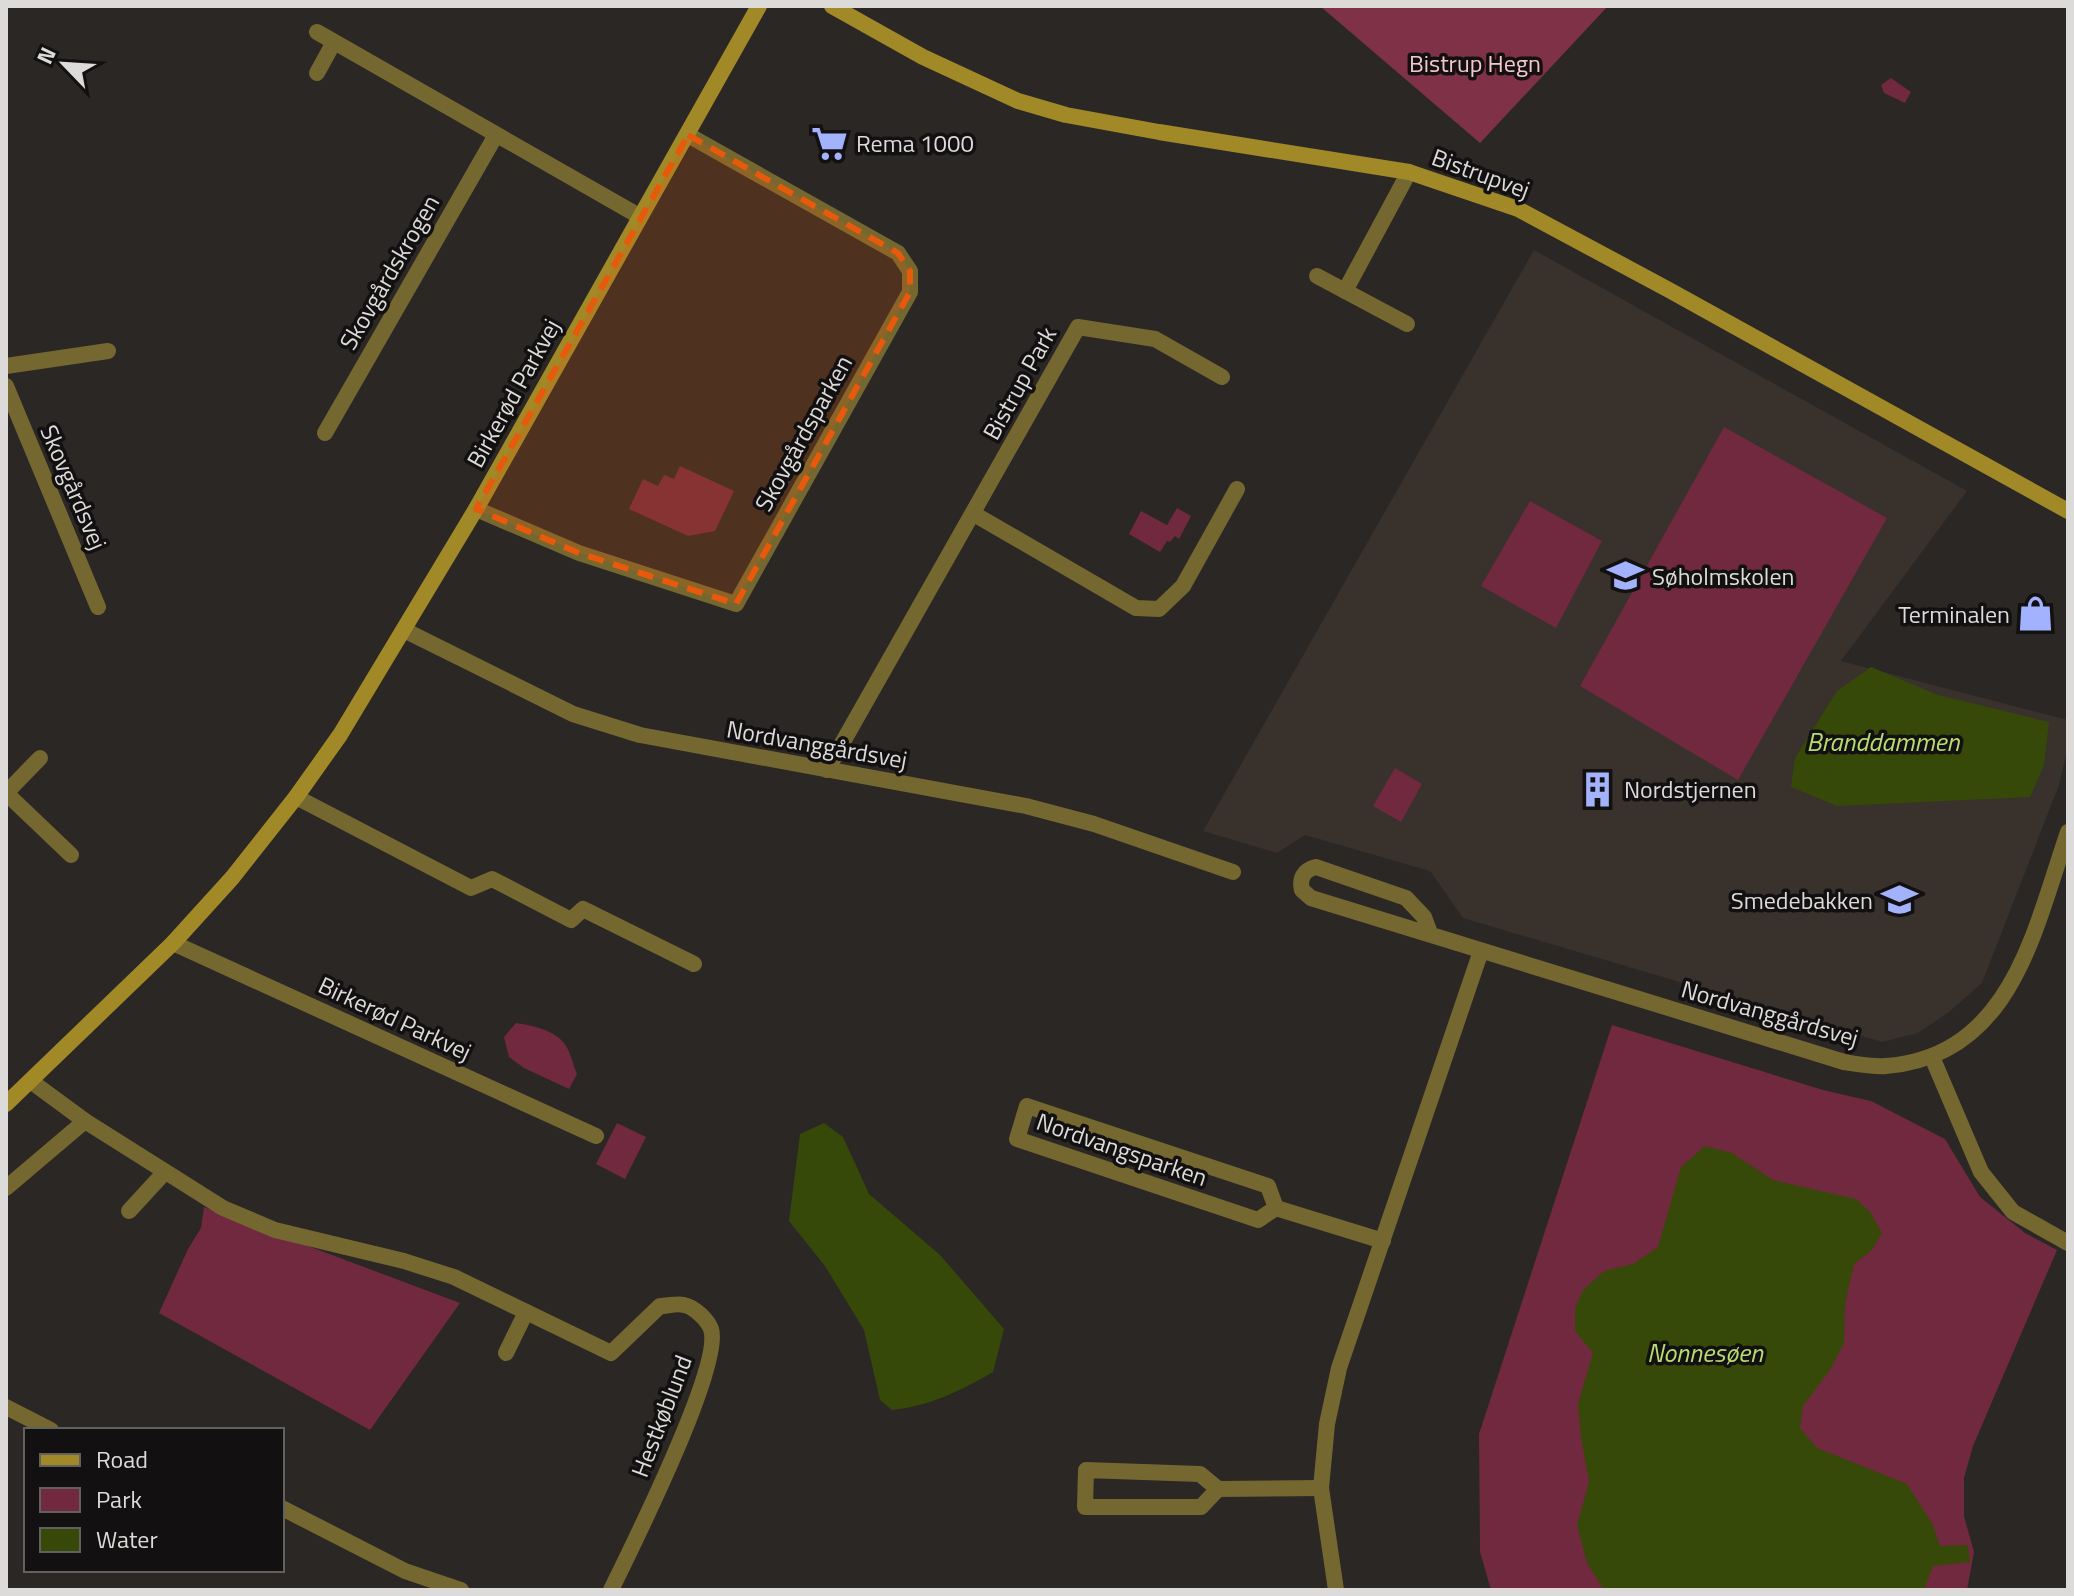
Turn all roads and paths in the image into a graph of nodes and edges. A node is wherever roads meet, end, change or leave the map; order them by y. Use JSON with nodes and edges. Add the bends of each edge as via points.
{"nodes":[{"id":1,"x":759,"y":6,"type":"edge"},
{"id":2,"x":832,"y":6,"type":"edge"},
{"id":3,"x":317,"y":32,"type":"dead end"},
{"id":4,"x":334,"y":42,"type":"junction"},
{"id":5,"x":317,"y":73,"type":"dead end"},
{"id":6,"x":496,"y":135,"type":"junction"},
{"id":7,"x":688,"y":135,"type":"junction"},
{"id":8,"x":1409,"y":172,"type":"junction"},
{"id":9,"x":639,"y":216,"type":"junction"},
{"id":10,"x":1317,"y":276,"type":"dead end"},
{"id":11,"x":1345,"y":291,"type":"junction"},
{"id":12,"x":1407,"y":324,"type":"dead end"},
{"id":13,"x":108,"y":351,"type":"dead end"},
{"id":14,"x":6,"y":366,"type":"edge"},
{"id":15,"x":1222,"y":377,"type":"dead end"},
{"id":16,"x":6,"y":386,"type":"edge"},
{"id":17,"x":325,"y":433,"type":"dead end"},
{"id":18,"x":1237,"y":489,"type":"dead end"},
{"id":19,"x":476,"y":509,"type":"junction"},
{"id":20,"x":2068,"y":511,"type":"edge"},
{"id":21,"x":974,"y":514,"type":"junction"},
{"id":22,"x":98,"y":607,"type":"dead end"},
{"id":23,"x":404,"y":630,"type":"junction"},
{"id":24,"x":40,"y":758,"type":"dead end"},
{"id":25,"x":827,"y":770,"type":"junction"},
{"id":26,"x":6,"y":793,"type":"edge"},
{"id":27,"x":296,"y":797,"type":"junction"},
{"id":28,"x":2068,"y":832,"type":"edge"},
{"id":29,"x":71,"y":855,"type":"dead end"},
{"id":30,"x":1233,"y":872,"type":"dead end"},
{"id":31,"x":1430,"y":933,"type":"junction"},
{"id":32,"x":173,"y":943,"type":"junction"},
{"id":33,"x":1481,"y":951,"type":"junction"},
{"id":34,"x":694,"y":964,"type":"dead end"},
{"id":35,"x":1932,"y":1057,"type":"junction"},
{"id":36,"x":32,"y":1082,"type":"junction"},
{"id":37,"x":6,"y":1104,"type":"edge"},
{"id":38,"x":85,"y":1121,"type":"junction"},
{"id":39,"x":596,"y":1136,"type":"dead end"},
{"id":40,"x":164,"y":1173,"type":"junction"},
{"id":41,"x":6,"y":1188,"type":"edge"},
{"id":42,"x":1276,"y":1208,"type":"junction"},
{"id":43,"x":129,"y":1211,"type":"dead end"},
{"id":44,"x":1383,"y":1241,"type":"junction"},
{"id":45,"x":2068,"y":1243,"type":"edge"},
{"id":46,"x":526,"y":1312,"type":"junction"},
{"id":47,"x":506,"y":1353,"type":"dead end"},
{"id":48,"x":6,"y":1407,"type":"edge"},
{"id":49,"x":47,"y":1428,"type":"edge"},
{"id":50,"x":1321,"y":1488,"type":"junction"},
{"id":51,"x":1218,"y":1489,"type":"junction"},
{"id":52,"x":284,"y":1509,"type":"edge"},
{"id":53,"x":461,"y":1590,"type":"edge"},
{"id":54,"x":611,"y":1590,"type":"edge"},
{"id":55,"x":1336,"y":1590,"type":"edge"}],
"edges":[{"from":1,"to":7,"type":"street","name":"Birkerød Parkvej"},
{"from":2,"to":8,"type":"street","name":"Bistrupvej","via":[[994,92],[1066,115]]},
{"from":3,"to":4,"type":"street"},
{"from":4,"to":5,"type":"street"},
{"from":4,"to":6,"type":"street"},
{"from":6,"to":9,"type":"street"},
{"from":6,"to":17,"type":"street","name":"Skovgårdskrogen"},
{"from":7,"to":9,"type":"street","name":"Birkerød Parkvej"},
{"from":7,"to":19,"type":"street","name":"Skovgårdsparken","via":[[898,253],[910,271],[910,292],[736,604],[579,553]]},
{"from":8,"to":11,"type":"street"},
{"from":8,"to":20,"type":"street","name":"Bistrupvej","via":[[1518,209]]},
{"from":9,"to":19,"type":"street","name":"Birkerød Parkvej"},
{"from":10,"to":11,"type":"street"},
{"from":11,"to":12,"type":"street"},
{"from":13,"to":14,"type":"street"},
{"from":15,"to":21,"type":"street","name":"Bistrup Park","via":[[1155,339],[1078,327]]},
{"from":16,"to":22,"type":"street","name":"Skovgårdsvej"},
{"from":18,"to":21,"type":"street","via":[[1183,586],[1159,609],[1136,608]]},
{"from":19,"to":23,"type":"street","name":"Birkerød Parkvej"},
{"from":21,"to":25,"type":"street","name":"Bistrup Park"},
{"from":23,"to":25,"type":"street","name":"Nordvanggårdsvej","via":[[573,714],[640,735]]},
{"from":23,"to":27,"type":"street","name":"Birkerød Parkvej"},
{"from":24,"to":26,"type":"street"},
{"from":25,"to":30,"type":"street","name":"Nordvanggårdsvej","via":[[1026,806]]},
{"from":26,"to":29,"type":"street"},
{"from":27,"to":32,"type":"street","name":"Birkerød Parkvej"},
{"from":27,"to":34,"type":"street","via":[[471,888],[492,879],[571,920],[583,909]]},
{"from":28,"to":35,"type":"street","name":"Nordvanggårdsvej","via":[[2034,933],[2003,999],[1988,1017]]},
{"from":31,"to":31,"type":"street","name":"Nordvanggårdsvej","via":[[1424,917],[1406,898],[1316,867],[1302,877],[1302,890],[1311,898]]},
{"from":31,"to":33,"type":"street","name":"Nordvanggårdsvej"},
{"from":32,"to":36,"type":"street","name":"Birkerød Parkvej"},
{"from":32,"to":39,"type":"street","name":"Birkerød Parkvej"},
{"from":33,"to":35,"type":"street","name":"Nordvanggårdsvej","via":[[1844,1062],[1885,1066]]},
{"from":33,"to":44,"type":"street"},
{"from":35,"to":45,"type":"street","via":[[1981,1172],[2013,1212]]},
{"from":36,"to":37,"type":"street","name":"Birkerød Parkvej"},
{"from":36,"to":38,"type":"street","name":"Hestkøblund"},
{"from":38,"to":40,"type":"street","name":"Hestkøblund"},
{"from":38,"to":41,"type":"street"},
{"from":40,"to":43,"type":"street"},
{"from":40,"to":46,"type":"street","name":"Hestkøblund","via":[[223,1208],[275,1230],[442,1273]]},
{"from":42,"to":42,"type":"street","name":"Nordvangsparken","via":[[1268,1186],[1027,1106],[1017,1139],[1258,1220]]},
{"from":42,"to":44,"type":"street","name":"Nordvangsparken"},
{"from":44,"to":50,"type":"street","via":[[1339,1368]]},
{"from":46,"to":47,"type":"street"},
{"from":46,"to":54,"type":"street","name":"Hestkøblund","via":[[611,1353],[660,1306],[684,1305],[702,1315],[712,1330],[699,1395]]},
{"from":48,"to":49,"type":"street"},
{"from":50,"to":51,"type":"street"},
{"from":50,"to":55,"type":"street"},
{"from":51,"to":51,"type":"street","via":[[1200,1474],[1086,1470],[1085,1507],[1201,1507]]},
{"from":52,"to":53,"type":"street","via":[[405,1571]]}]}
